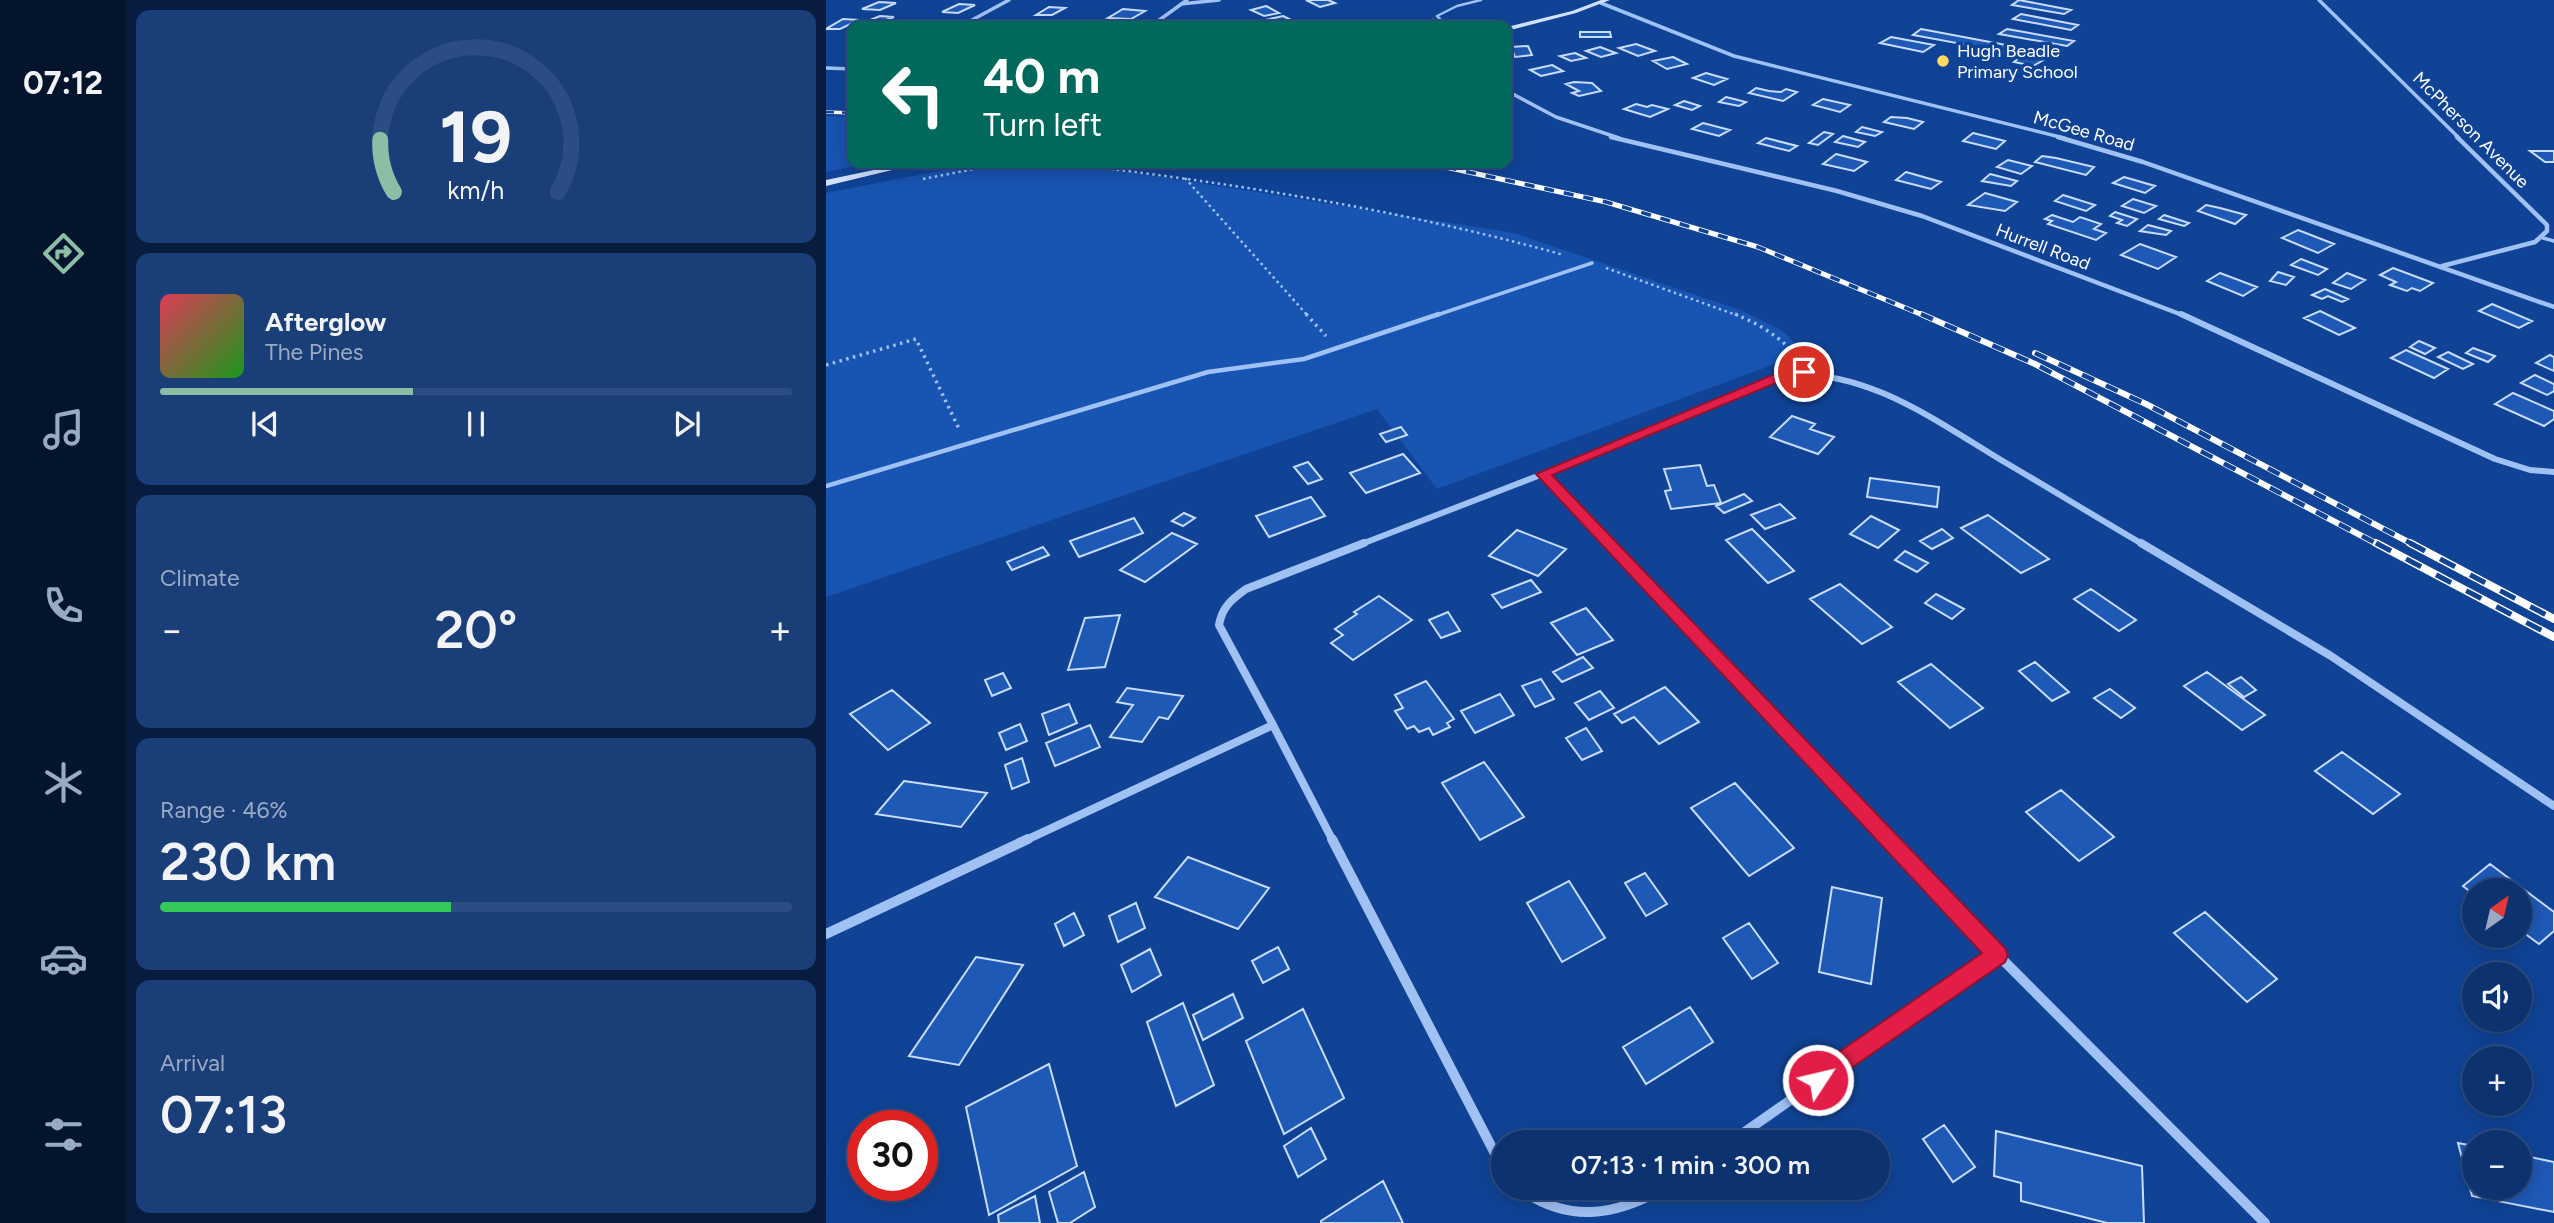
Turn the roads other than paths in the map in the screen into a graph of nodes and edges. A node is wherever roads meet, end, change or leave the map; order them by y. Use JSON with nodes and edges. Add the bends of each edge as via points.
{"nodes":[{"id":1,"x":1009,"y":0,"type":"edge"},
{"id":2,"x":1187,"y":0,"type":"edge"},
{"id":3,"x":1219,"y":0,"type":"edge"},
{"id":4,"x":1482,"y":0,"type":"edge"},
{"id":5,"x":2319,"y":0,"type":"edge"},
{"id":6,"x":1604,"y":1,"type":"edge"},
{"id":7,"x":1180,"y":5,"type":"junction"},
{"id":8,"x":1440,"y":19,"type":"junction"},
{"id":9,"x":970,"y":21,"type":"edge"},
{"id":10,"x":1158,"y":21,"type":"edge"},
{"id":11,"x":1421,"y":21,"type":"edge"},
{"id":12,"x":1451,"y":21,"type":"edge"},
{"id":13,"x":1512,"y":28,"type":"edge"},
{"id":14,"x":826,"y":68,"type":"edge"},
{"id":15,"x":847,"y":69,"type":"edge"},
{"id":16,"x":1512,"y":94,"type":"edge"},
{"id":17,"x":894,"y":168,"type":"edge"},
{"id":18,"x":826,"y":183,"type":"edge"},
{"id":19,"x":2543,"y":238,"type":"junction"},
{"id":20,"x":2554,"y":241,"type":"edge"},
{"id":21,"x":1592,"y":263,"type":"road end"},
{"id":22,"x":2442,"y":265,"type":"junction"},
{"id":23,"x":2554,"y":307,"type":"edge"},
{"id":24,"x":2554,"y":472,"type":"edge"},
{"id":25,"x":1543,"y":474,"type":"junction"},
{"id":26,"x":826,"y":486,"type":"edge"},
{"id":27,"x":1273,"y":725,"type":"junction"},
{"id":28,"x":2554,"y":806,"type":"edge"},
{"id":29,"x":826,"y":934,"type":"edge"},
{"id":30,"x":1997,"y":955,"type":"junction"},
{"id":31,"x":1748,"y":1130,"type":"edge"},
{"id":32,"x":1491,"y":1146,"type":"edge"},
{"id":33,"x":1530,"y":1200,"type":"edge"},
{"id":34,"x":1646,"y":1200,"type":"edge"},
{"id":35,"x":2265,"y":1223,"type":"edge"}],
"edges":[{"from":1,"to":9,"type":"street"},
{"from":2,"to":7,"type":"street"},
{"from":3,"to":7,"type":"street"},
{"from":4,"to":8,"type":"lane","via":[[1457,6],[1437,16]]},
{"from":5,"to":19,"type":"street","name":"McPherson Avenue","via":[[2547,225]]},
{"from":6,"to":13,"type":"street"},
{"from":6,"to":22,"type":"street","name":"McGee Road","via":[[1734,56],[2092,146]]},
{"from":7,"to":10,"type":"street"},
{"from":8,"to":11,"type":"lane"},
{"from":8,"to":12,"type":"lane"},
{"from":14,"to":15,"type":"street"},
{"from":16,"to":24,"type":"street","name":"Hurrell Road","via":[[1605,135],[1837,191],[1934,221],[2179,313],[2495,459]]},
{"from":17,"to":18,"type":"street"},
{"from":19,"to":20,"type":"lane"},
{"from":19,"to":22,"type":"street"},
{"from":21,"to":26,"type":"lane","via":[[1288,363],[1208,372]]},
{"from":22,"to":23,"type":"street","name":"McGee Road"},
{"from":25,"to":27,"type":"street","via":[[1246,589],[1229,600],[1220,612],[1219,625]]},
{"from":25,"to":28,"type":"street","via":[[1785,375],[1804,372],[1859,385],[1905,403],[2331,656]]},
{"from":25,"to":30,"type":"street"},
{"from":27,"to":29,"type":"street"},
{"from":27,"to":32,"type":"street"},
{"from":30,"to":31,"type":"street"},
{"from":30,"to":35,"type":"street"},
{"from":33,"to":34,"type":"street","via":[[1569,1218],[1603,1217]]}]}
